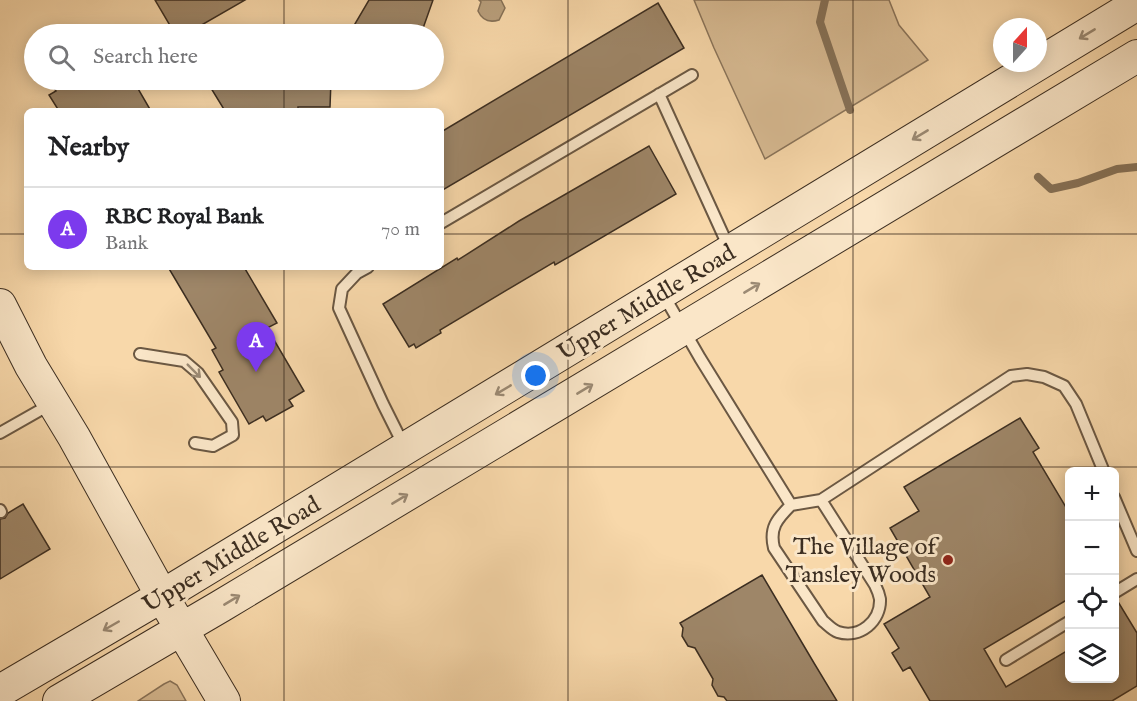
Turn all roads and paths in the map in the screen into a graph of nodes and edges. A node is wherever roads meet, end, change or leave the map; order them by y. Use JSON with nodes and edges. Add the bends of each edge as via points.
{"nodes":[{"id":1,"x":1123,"y":9,"type":"edge"},
{"id":2,"x":1137,"y":56,"type":"edge"},
{"id":3,"x":692,"y":75,"type":"dead end"},
{"id":4,"x":659,"y":94,"type":"junction"},
{"id":5,"x":444,"y":222,"type":"edge"},
{"id":6,"x":730,"y":251,"type":"junction"},
{"id":7,"x":362,"y":270,"type":"edge"},
{"id":8,"x":663,"y":292,"type":"junction"},
{"id":9,"x":0,"y":305,"type":"edge"},
{"id":10,"x":684,"y":329,"type":"junction"},
{"id":11,"x":140,"y":354,"type":"dead end"},
{"id":12,"x":54,"y":402,"type":"junction"},
{"id":13,"x":0,"y":432,"type":"edge"},
{"id":14,"x":195,"y":442,"type":"dead end"},
{"id":15,"x":405,"y":449,"type":"junction"},
{"id":16,"x":1102,"y":467,"type":"edge"},
{"id":17,"x":821,"y":500,"type":"junction"},
{"id":18,"x":791,"y":505,"type":"junction"},
{"id":19,"x":1119,"y":508,"type":"edge"},
{"id":20,"x":1137,"y":551,"type":"edge"},
{"id":21,"x":1137,"y":579,"type":"edge"},
{"id":22,"x":1119,"y":590,"type":"edge"},
{"id":23,"x":162,"y":596,"type":"junction"},
{"id":24,"x":1065,"y":624,"type":"edge"},
{"id":25,"x":182,"y":629,"type":"junction"},
{"id":26,"x":1006,"y":660,"type":"dead end"},
{"id":27,"x":0,"y":690,"type":"edge"},
{"id":28,"x":59,"y":701,"type":"edge"},
{"id":29,"x":224,"y":701,"type":"edge"}],
"edges":[{"from":1,"to":6,"type":"main road","name":"Upper Middle Road","one_way":true},
{"from":10,"to":2,"type":"main road","name":"Upper Middle Road","one_way":true},
{"from":3,"to":4,"type":"lane"},
{"from":4,"to":5,"type":"lane"},
{"from":4,"to":6,"type":"lane"},
{"from":6,"to":8,"type":"main road","name":"Upper Middle Road"},
{"from":7,"to":15,"type":"lane","via":[[342,290],[339,308]]},
{"from":8,"to":10,"type":"lane"},
{"from":8,"to":15,"type":"main road","name":"Upper Middle Road","one_way":true},
{"from":9,"to":12,"type":"main road"},
{"from":10,"to":18,"type":"lane"},
{"from":25,"to":10,"type":"main road","name":"Upper Middle Road","one_way":true},
{"from":11,"to":14,"type":"lane","one_way":true,"via":[[184,361],[198,373],[231,422],[233,435],[213,446]]},
{"from":12,"to":13,"type":"lane"},
{"from":12,"to":23,"type":"main road"},
{"from":15,"to":23,"type":"main road","name":"Upper Middle Road"},
{"from":16,"to":17,"type":"lane","via":[[1076,404],[1064,386],[1028,374],[1011,376]]},
{"from":17,"to":18,"type":"lane"},
{"from":17,"to":18,"type":"lane","via":[[880,597],[876,617],[857,633],[837,632],[823,621],[774,548],[774,527]]},
{"from":19,"to":20,"type":"lane"},
{"from":21,"to":22,"type":"lane"},
{"from":23,"to":25,"type":"main road"},
{"from":23,"to":27,"type":"main road","name":"Upper Middle Road","one_way":true},
{"from":24,"to":26,"type":"lane"},
{"from":25,"to":28,"type":"main road","name":"Upper Middle Road"},
{"from":25,"to":29,"type":"main road"}]}
